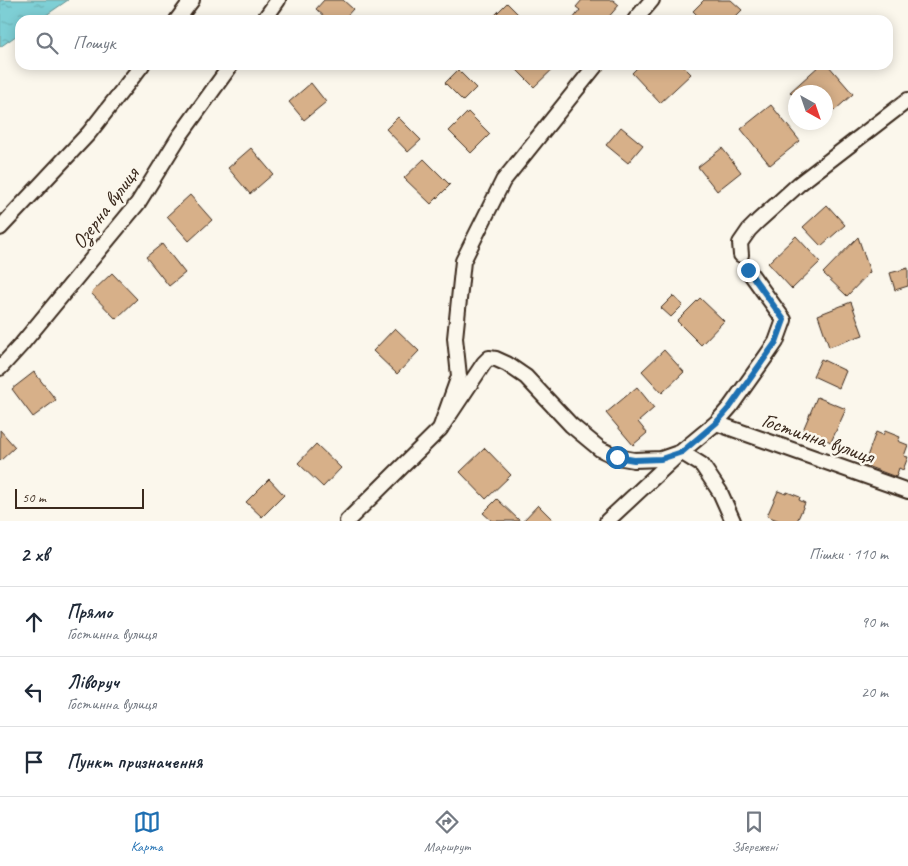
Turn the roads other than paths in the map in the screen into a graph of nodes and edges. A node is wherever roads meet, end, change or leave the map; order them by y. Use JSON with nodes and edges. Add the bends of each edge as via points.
{"nodes":[{"id":1,"x":192,"y":0,"type":"edge"},
{"id":2,"x":278,"y":0,"type":"edge"},
{"id":3,"x":652,"y":0,"type":"edge"},
{"id":4,"x":181,"y":15,"type":"edge"},
{"id":5,"x":268,"y":15,"type":"edge"},
{"id":6,"x":639,"y":15,"type":"edge"},
{"id":7,"x":138,"y":70,"type":"edge"},
{"id":8,"x":227,"y":70,"type":"edge"},
{"id":9,"x":592,"y":70,"type":"edge"},
{"id":10,"x":908,"y":100,"type":"edge"},
{"id":11,"x":0,"y":228,"type":"edge"},
{"id":12,"x":741,"y":255,"type":"dead end"},
{"id":13,"x":748,"y":270,"type":"dead end"},
{"id":14,"x":0,"y":368,"type":"edge"},
{"id":15,"x":716,"y":423,"type":"junction"},
{"id":16,"x":440,"y":429,"type":"junction"},
{"id":17,"x":682,"y":452,"type":"junction"},
{"id":18,"x":908,"y":491,"type":"edge"},
{"id":19,"x":347,"y":521,"type":"edge"},
{"id":20,"x":606,"y":521,"type":"edge"},
{"id":21,"x":732,"y":521,"type":"edge"}],
"edges":[{"from":1,"to":4,"type":"street"},
{"from":2,"to":5,"type":"street"},
{"from":3,"to":6,"type":"street"},
{"from":7,"to":11,"type":"street","via":[[89,133]]},
{"from":8,"to":14,"type":"street","name":"Озерна вулиця","via":[[178,137],[138,203]]},
{"from":9,"to":16,"type":"street","via":[[502,181],[463,261],[456,338],[459,376]]},
{"from":10,"to":12,"type":"street","via":[[799,184],[758,221],[740,243]]},
{"from":13,"to":15,"type":"street","name":"Гостинна вулиця","via":[[784,320],[768,355]]},
{"from":15,"to":17,"type":"street","name":"Гостинна вулиця"},
{"from":15,"to":18,"type":"street","name":"Гостинна вулиця"},
{"from":16,"to":17,"type":"street","name":"Гостинна вулиця","via":[[489,358],[507,364],[526,377],[571,425],[600,449],[634,460],[661,459]]},
{"from":16,"to":19,"type":"street"},
{"from":17,"to":20,"type":"street"},
{"from":17,"to":21,"type":"street","via":[[702,466],[720,492]]}]}
